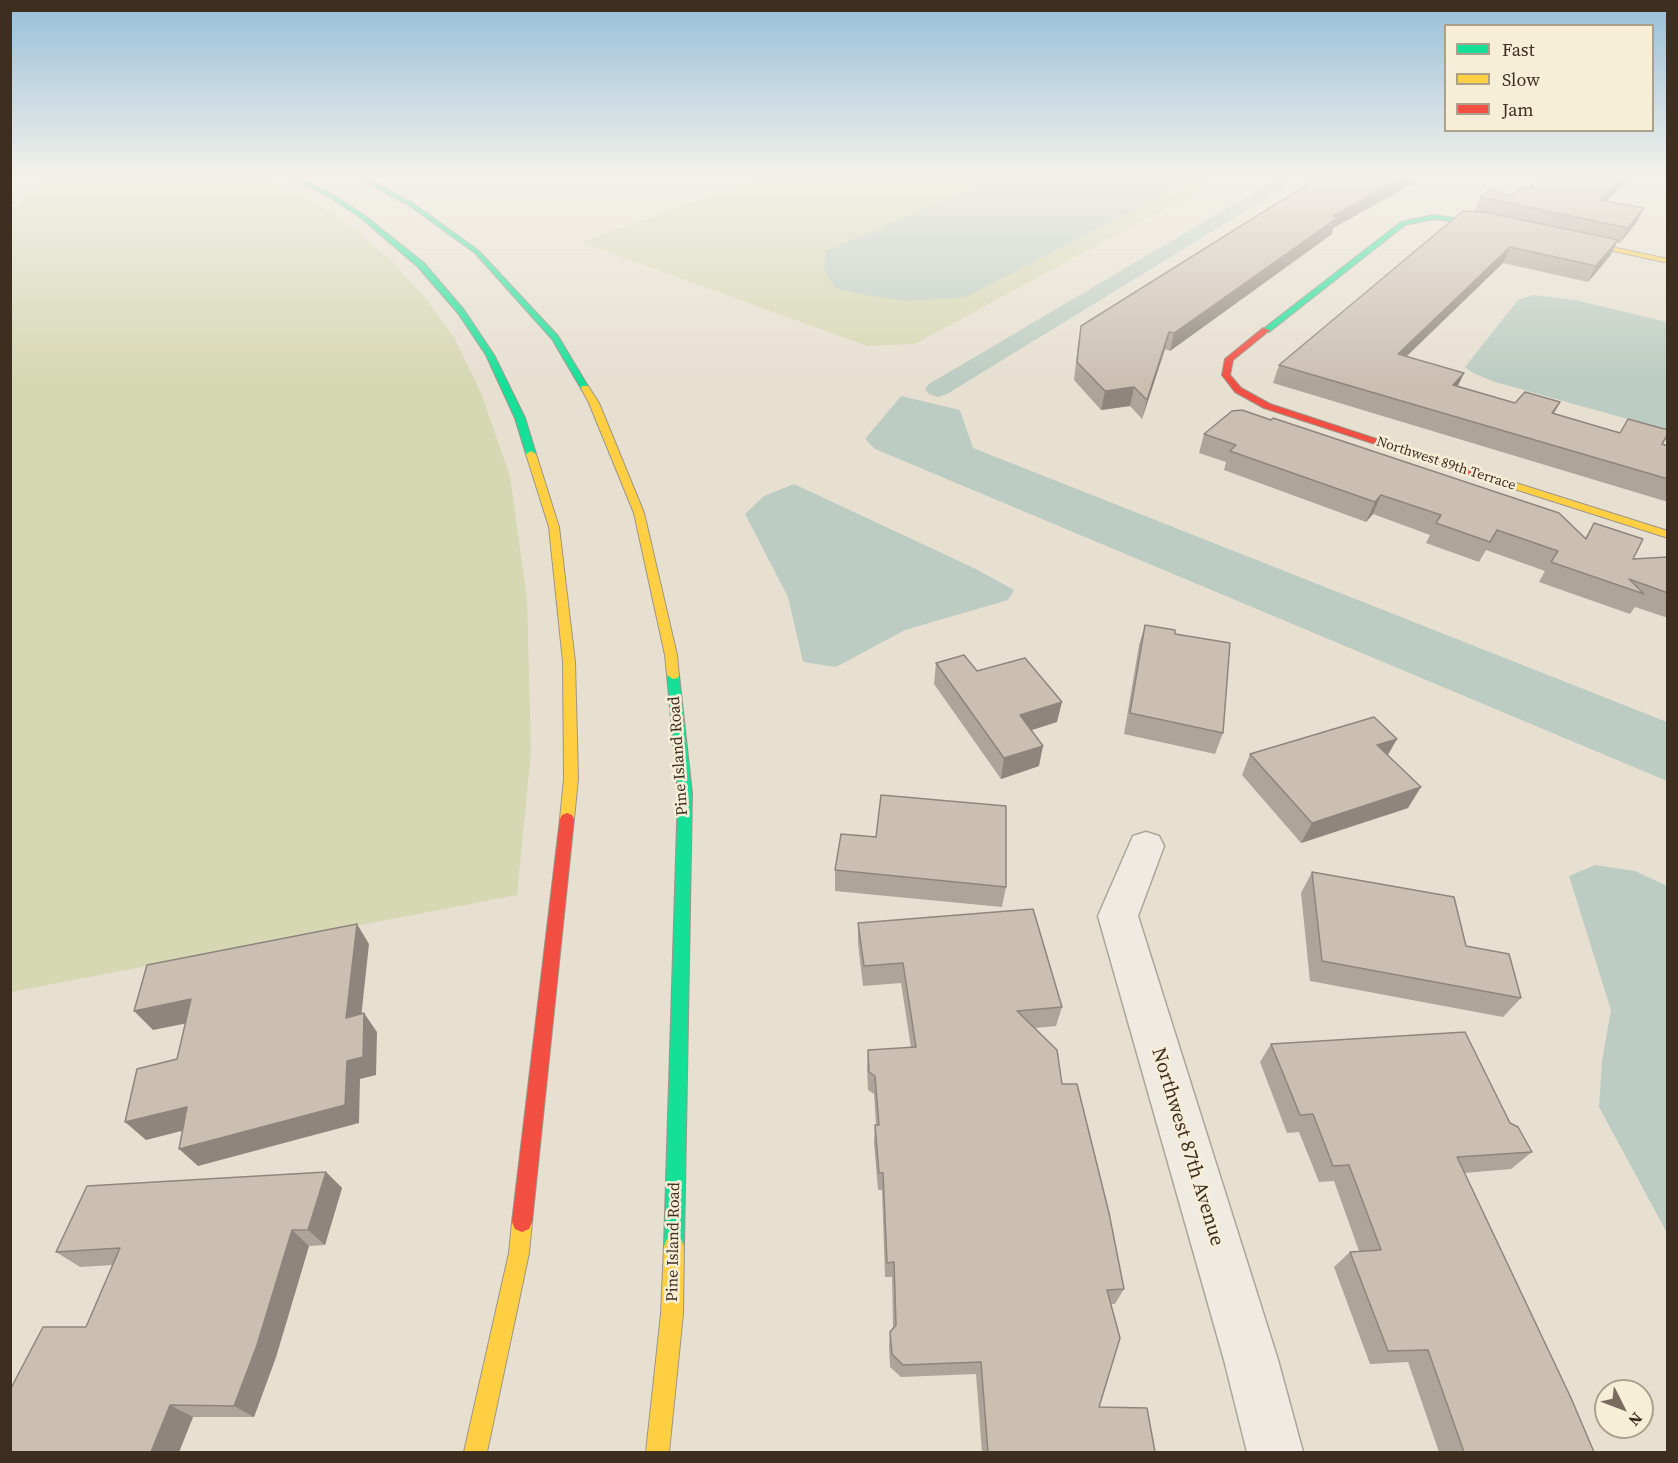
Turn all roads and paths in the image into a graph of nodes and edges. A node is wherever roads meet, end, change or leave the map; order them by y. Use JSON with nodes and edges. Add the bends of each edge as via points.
{"nodes":[{"id":1,"x":397,"y":245,"type":"edge"},
{"id":2,"x":468,"y":245,"type":"edge"},
{"id":3,"x":1375,"y":245,"type":"edge"},
{"id":4,"x":1595,"y":245,"type":"edge"},
{"id":5,"x":1668,"y":261,"type":"edge"},
{"id":6,"x":1668,"y":535,"type":"edge"},
{"id":7,"x":1146,"y":846,"type":"dead end"},
{"id":8,"x":475,"y":1452,"type":"edge"},
{"id":9,"x":657,"y":1452,"type":"edge"},
{"id":10,"x":1275,"y":1452,"type":"edge"}],
"edges":[{"from":1,"to":8,"type":"main road","via":[[421,265],[461,312],[490,355],[520,418],[554,527],[569,662],[571,778],[519,1253]]},
{"from":2,"to":9,"type":"main road","name":"Pine Island Road","via":[[517,293],[555,338],[594,403],[639,513],[671,655],[685,793],[672,1314]]},
{"from":3,"to":6,"type":"main road","name":"Northwest 89th Terrace","via":[[1229,359],[1226,375],[1230,383],[1266,406]]},
{"from":4,"to":5,"type":"main road"},
{"from":7,"to":10,"type":"street","name":"Northwest 87th Avenue","via":[[1118,916],[1248,1348]]}]}
